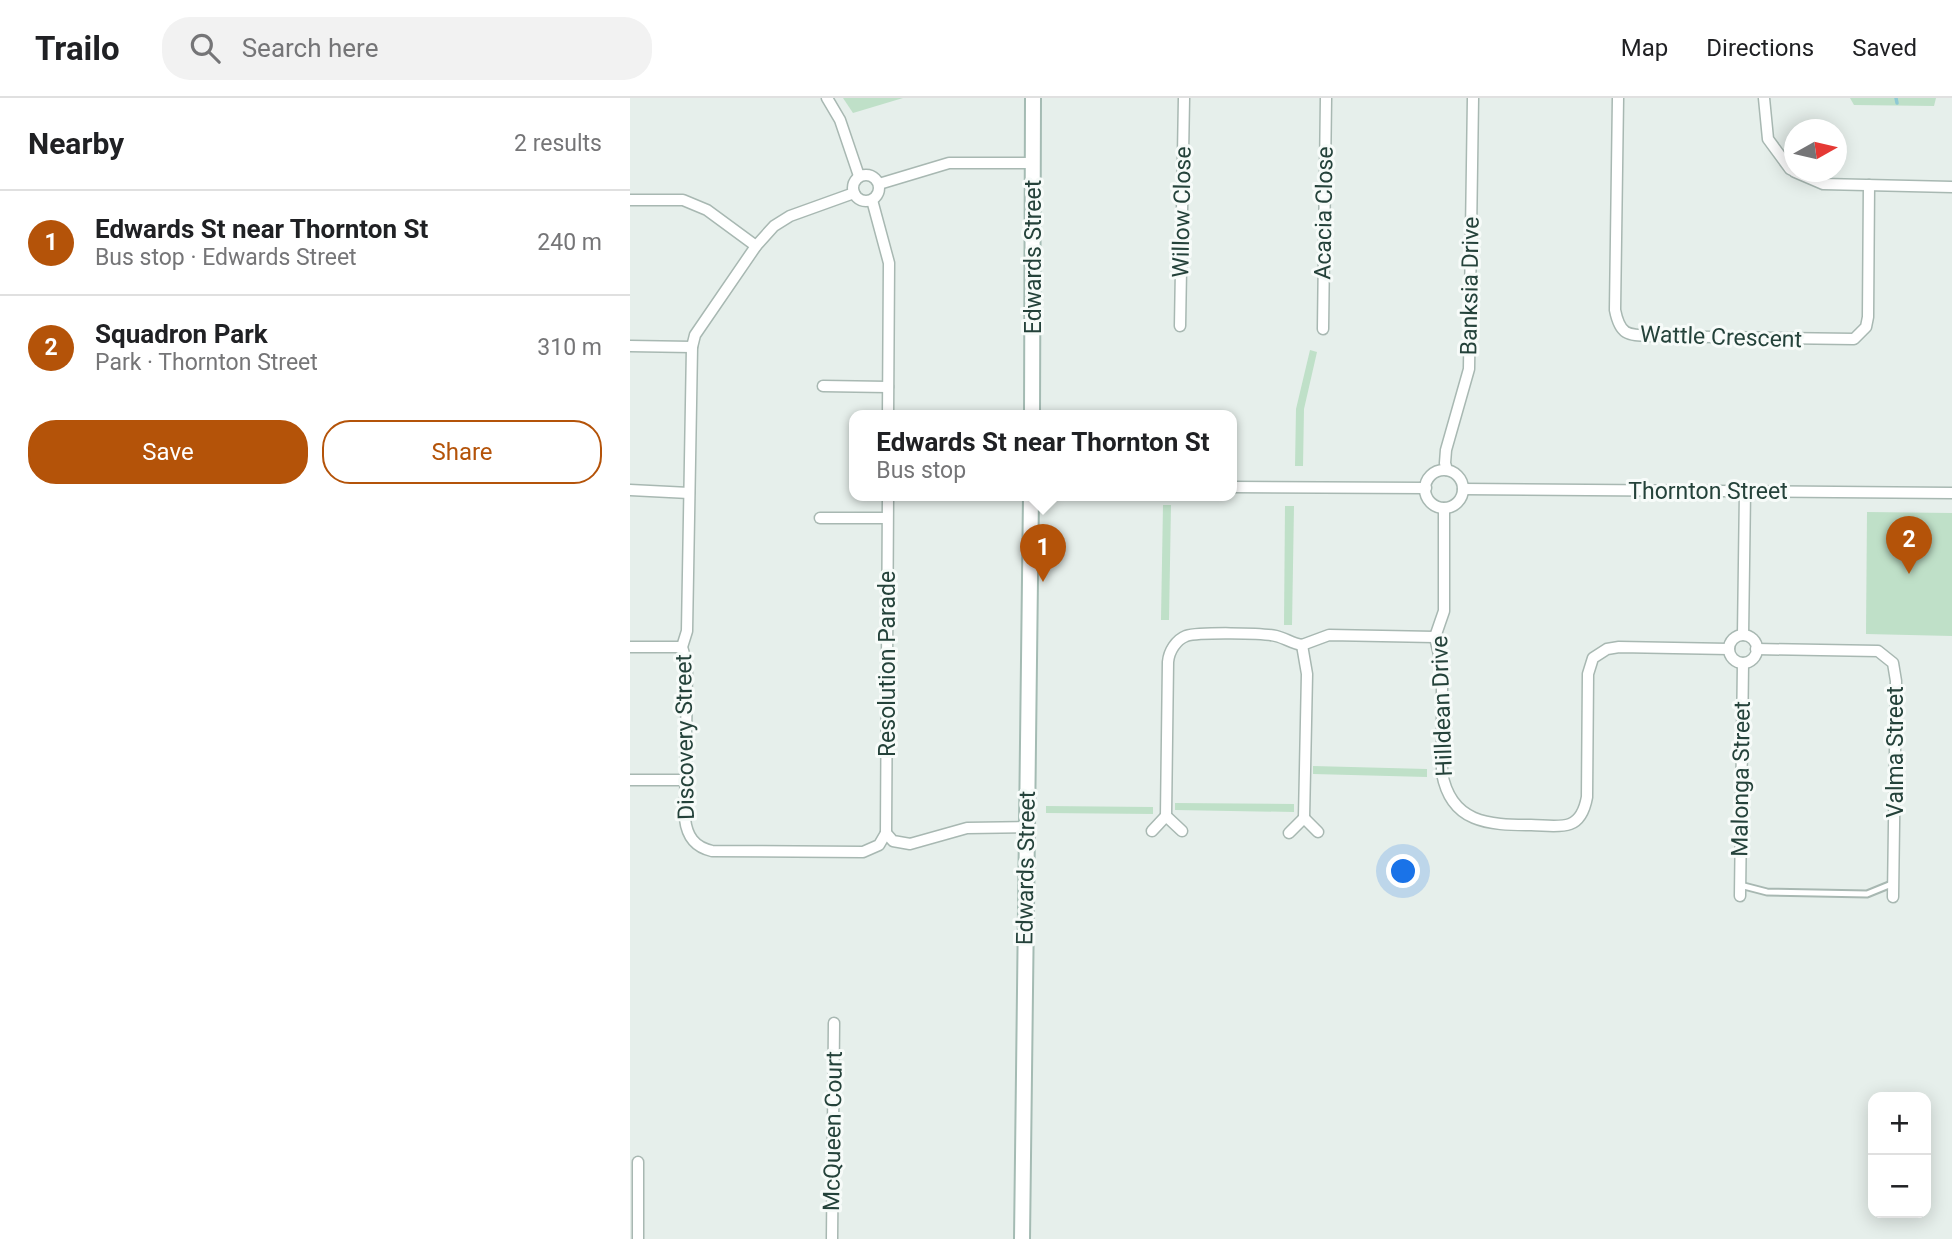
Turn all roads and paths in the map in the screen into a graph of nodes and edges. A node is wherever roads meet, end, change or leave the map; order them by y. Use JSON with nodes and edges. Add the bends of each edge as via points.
{"nodes":[{"id":1,"x":827,"y":98,"type":"edge"},
{"id":2,"x":1033,"y":98,"type":"edge"},
{"id":3,"x":1184,"y":98,"type":"edge"},
{"id":4,"x":1325,"y":98,"type":"edge"},
{"id":5,"x":1473,"y":98,"type":"edge"},
{"id":6,"x":1618,"y":98,"type":"edge"},
{"id":7,"x":1764,"y":98,"type":"edge"},
{"id":8,"x":1784,"y":161,"type":"edge"},
{"id":9,"x":1034,"y":163,"type":"junction"},
{"id":10,"x":859,"y":176,"type":"junction"},
{"id":11,"x":1819,"y":182,"type":"edge"},
{"id":12,"x":879,"y":184,"type":"junction"},
{"id":13,"x":1870,"y":185,"type":"junction"},
{"id":14,"x":1952,"y":187,"type":"edge"},
{"id":15,"x":854,"y":193,"type":"junction"},
{"id":16,"x":630,"y":200,"type":"edge"},
{"id":17,"x":872,"y":200,"type":"junction"},
{"id":18,"x":756,"y":246,"type":"junction"},
{"id":19,"x":1181,"y":326,"type":"dead end"},
{"id":20,"x":1323,"y":329,"type":"dead end"},
{"id":21,"x":630,"y":346,"type":"edge"},
{"id":22,"x":692,"y":347,"type":"junction"},
{"id":23,"x":823,"y":386,"type":"dead end"},
{"id":24,"x":888,"y":387,"type":"junction"},
{"id":25,"x":888,"y":410,"type":"edge"},
{"id":26,"x":1032,"y":410,"type":"edge"},
{"id":27,"x":1447,"y":470,"type":"junction"},
{"id":28,"x":1237,"y":487,"type":"edge"},
{"id":29,"x":1426,"y":488,"type":"junction"},
{"id":30,"x":1463,"y":489,"type":"junction"},
{"id":31,"x":630,"y":490,"type":"edge"},
{"id":32,"x":1745,"y":491,"type":"junction"},
{"id":33,"x":689,"y":493,"type":"junction"},
{"id":34,"x":1952,"y":493,"type":"edge"},
{"id":35,"x":888,"y":501,"type":"edge"},
{"id":36,"x":1031,"y":501,"type":"edge"},
{"id":37,"x":1444,"y":508,"type":"junction"},
{"id":38,"x":820,"y":518,"type":"dead end"},
{"id":39,"x":887,"y":518,"type":"junction"},
{"id":40,"x":1744,"y":635,"type":"junction"},
{"id":41,"x":1436,"y":637,"type":"junction"},
{"id":42,"x":1302,"y":645,"type":"junction"},
{"id":43,"x":630,"y":647,"type":"edge"},
{"id":44,"x":682,"y":647,"type":"junction"},
{"id":45,"x":1729,"y":649,"type":"junction"},
{"id":46,"x":1756,"y":649,"type":"junction"},
{"id":47,"x":1743,"y":663,"type":"junction"},
{"id":48,"x":630,"y":780,"type":"edge"},
{"id":49,"x":685,"y":780,"type":"junction"},
{"id":50,"x":1166,"y":816,"type":"junction"},
{"id":51,"x":1304,"y":818,"type":"junction"},
{"id":52,"x":1027,"y":827,"type":"junction"},
{"id":53,"x":1152,"y":831,"type":"dead end"},
{"id":54,"x":1182,"y":831,"type":"dead end"},
{"id":55,"x":1318,"y":832,"type":"dead end"},
{"id":56,"x":886,"y":833,"type":"junction"},
{"id":57,"x":1289,"y":833,"type":"dead end"},
{"id":58,"x":1894,"y":883,"type":"junction"},
{"id":59,"x":1740,"y":885,"type":"junction"},
{"id":60,"x":1740,"y":896,"type":"dead end"},
{"id":61,"x":1894,"y":897,"type":"dead end"},
{"id":62,"x":834,"y":1023,"type":"dead end"},
{"id":63,"x":638,"y":1163,"type":"dead end"},
{"id":64,"x":638,"y":1239,"type":"edge"},
{"id":65,"x":832,"y":1239,"type":"edge"},
{"id":66,"x":1023,"y":1239,"type":"edge"}],
"edges":[{"from":1,"to":10,"type":"street","via":[[840,120]]},
{"from":2,"to":9,"type":"main road","name":"Edwards Street"},
{"from":3,"to":19,"type":"street","name":"Willow Close"},
{"from":4,"to":20,"type":"street","name":"Acacia Close"},
{"from":5,"to":27,"type":"street","name":"Banksia Drive","via":[[1469,369],[1446,450]]},
{"from":6,"to":13,"type":"street","name":"Wattle Crescent","via":[[1615,310],[1624,332],[1854,338],[1866,327],[1868,317]]},
{"from":7,"to":8,"type":"street","via":[[1768,139]]},
{"from":9,"to":12,"type":"street","via":[[949,163]]},
{"from":9,"to":26,"type":"main road","name":"Edwards Street"},
{"from":10,"to":12,"type":"street","via":[[870,175]]},
{"from":10,"to":15,"type":"street"},
{"from":11,"to":13,"type":"street"},
{"from":12,"to":17,"type":"street"},
{"from":13,"to":14,"type":"street"},
{"from":15,"to":17,"type":"street"},
{"from":15,"to":18,"type":"street","name":"Discovery Street","via":[[790,216]]},
{"from":16,"to":18,"type":"street","via":[[684,200],[707,210]]},
{"from":17,"to":24,"type":"street","via":[[889,263]]},
{"from":18,"to":22,"type":"street","name":"Discovery Street","via":[[699,327]]},
{"from":21,"to":22,"type":"street"},
{"from":22,"to":33,"type":"street","name":"Discovery Street"},
{"from":23,"to":24,"type":"street"},
{"from":24,"to":25,"type":"street"},
{"from":27,"to":29,"type":"street","via":[[1432,474]]},
{"from":27,"to":30,"type":"street","via":[[1457,474]]},
{"from":28,"to":29,"type":"street"},
{"from":29,"to":37,"type":"street","via":[[1429,500]]},
{"from":30,"to":32,"type":"street","name":"Thornton Street"},
{"from":30,"to":37,"type":"street","via":[[1455,504]]},
{"from":31,"to":33,"type":"street"},
{"from":32,"to":34,"type":"street","name":"Thornton Street"},
{"from":32,"to":40,"type":"street"},
{"from":33,"to":44,"type":"street","name":"Discovery Street","via":[[687,631]]},
{"from":35,"to":39,"type":"street","name":"Resolution Parade"},
{"from":36,"to":52,"type":"main road","name":"Edwards Street"},
{"from":37,"to":41,"type":"street","name":"Hilldean Drive","via":[[1444,611]]},
{"from":38,"to":39,"type":"street"},
{"from":39,"to":56,"type":"street","name":"Resolution Parade"},
{"from":40,"to":45,"type":"street","via":[[1735,638]]},
{"from":40,"to":46,"type":"street","via":[[1754,641]]},
{"from":41,"to":42,"type":"street","via":[[1329,635]]},
{"from":41,"to":45,"type":"street","name":"Hilldean Drive","via":[[1442,668],[1445,788],[1455,805],[1472,817],[1506,825],[1570,824],[1582,814],[1587,797],[1589,665],[1600,653],[1619,647]]},
{"from":42,"to":50,"type":"street","via":[[1271,635],[1197,634],[1176,644],[1168,656]]},
{"from":42,"to":51,"type":"street","via":[[1307,674]]},
{"from":43,"to":44,"type":"street"},
{"from":44,"to":49,"type":"street","name":"Discovery Street","via":[[687,664]]},
{"from":45,"to":47,"type":"street","via":[[1733,659]]},
{"from":46,"to":47,"type":"street","via":[[1751,660]]},
{"from":46,"to":58,"type":"street","name":"Valma Street","via":[[1878,651],[1893,663]]},
{"from":47,"to":59,"type":"street","name":"Malonga Street"},
{"from":48,"to":49,"type":"street"},
{"from":49,"to":56,"type":"street","name":"Discovery Street","via":[[687,833],[704,849],[863,852],[879,845]]},
{"from":50,"to":53,"type":"street"},
{"from":50,"to":54,"type":"street"},
{"from":51,"to":55,"type":"street"},
{"from":51,"to":57,"type":"street"},
{"from":52,"to":56,"type":"street","via":[[967,828],[910,844],[893,841]]},
{"from":52,"to":66,"type":"main road","name":"Edwards Street"},
{"from":58,"to":59,"type":"lane","via":[[1867,894],[1767,892]]},
{"from":58,"to":61,"type":"street","name":"Valma Street"},
{"from":59,"to":60,"type":"street","name":"Malonga Street"},
{"from":62,"to":65,"type":"street","name":"McQueen Court"},
{"from":63,"to":64,"type":"street"}]}
